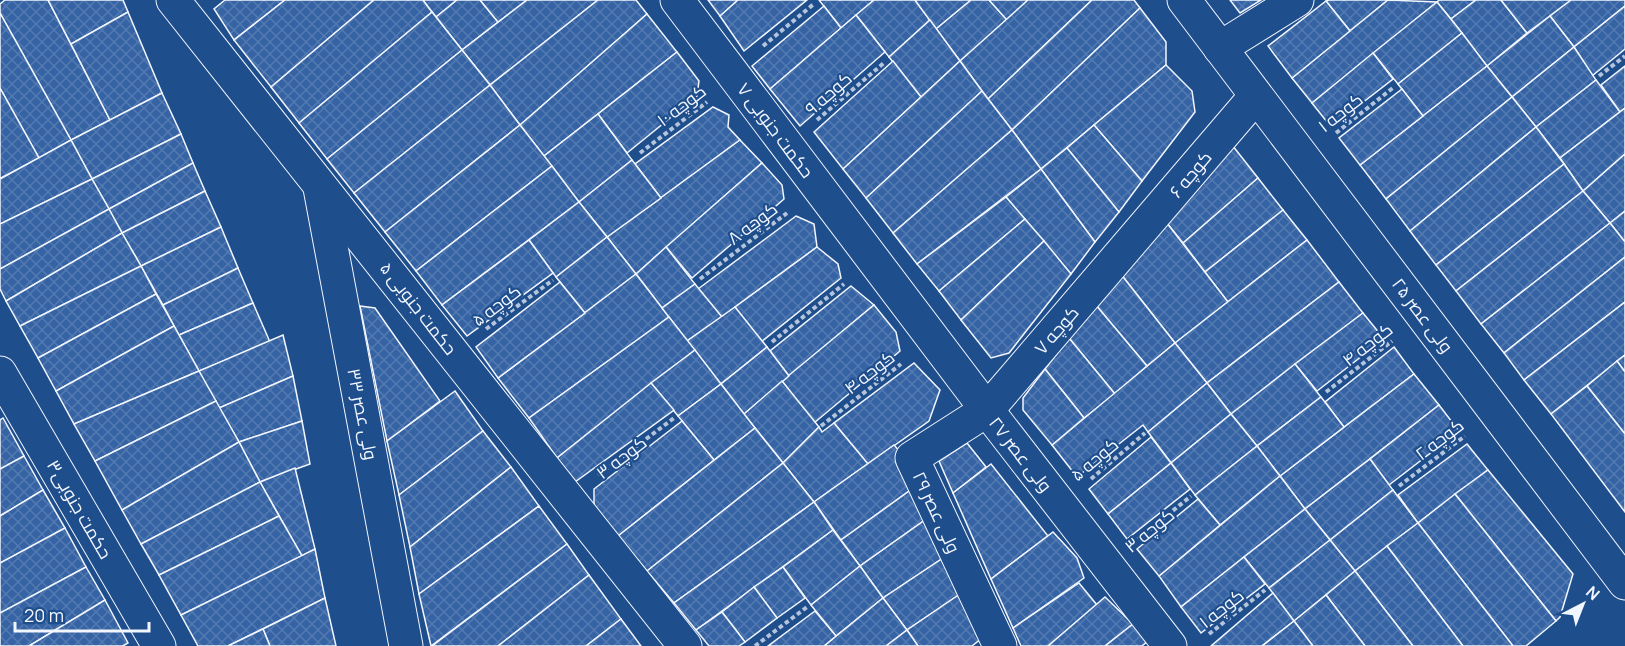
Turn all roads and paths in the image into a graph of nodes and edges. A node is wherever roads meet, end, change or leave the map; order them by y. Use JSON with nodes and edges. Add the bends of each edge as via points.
{"nodes":[{"id":1,"x":173,"y":0,"type":"edge"},
{"id":2,"x":677,"y":0,"type":"edge"},
{"id":3,"x":1184,"y":0,"type":"edge"},
{"id":4,"x":1297,"y":0,"type":"edge"},
{"id":5,"x":815,"y":3,"type":"dead end"},
{"id":6,"x":1220,"y":48,"type":"junction"},
{"id":7,"x":1625,"y":56,"type":"edge"},
{"id":8,"x":885,"y":62,"type":"dead end"},
{"id":9,"x":735,"y":76,"type":"junction"},
{"id":10,"x":1599,"y":76,"type":"dead end"},
{"id":11,"x":1394,"y":87,"type":"dead end"},
{"id":12,"x":1256,"y":97,"type":"junction"},
{"id":13,"x":788,"y":145,"type":"junction"},
{"id":14,"x":640,"y":153,"type":"dead end"},
{"id":15,"x":1304,"y":158,"type":"junction"},
{"id":16,"x":320,"y":183,"type":"junction"},
{"id":17,"x":820,"y":188,"type":"junction"},
{"id":18,"x":1124,"y":251,"type":"joint"},
{"id":19,"x":874,"y":259,"type":"junction"},
{"id":20,"x":700,"y":279,"type":"dead end"},
{"id":21,"x":553,"y":280,"type":"dead end"},
{"id":22,"x":1424,"y":317,"type":"junction"},
{"id":23,"x":934,"y":339,"type":"junction"},
{"id":24,"x":772,"y":342,"type":"dead end"},
{"id":25,"x":454,"y":353,"type":"junction"},
{"id":26,"x":0,"y":373,"type":"edge"},
{"id":27,"x":1326,"y":392,"type":"dead end"},
{"id":28,"x":987,"y":410,"type":"junction"},
{"id":29,"x":1496,"y":412,"type":"junction"},
{"id":30,"x":674,"y":418,"type":"dead end"},
{"id":31,"x":821,"y":426,"type":"dead end"},
{"id":32,"x":1145,"y":433,"type":"dead end"},
{"id":33,"x":1399,"y":486,"type":"dead end"},
{"id":34,"x":1191,"y":496,"type":"dead end"},
{"id":35,"x":568,"y":497,"type":"junction"},
{"id":36,"x":1060,"y":505,"type":"junction"},
{"id":37,"x":1107,"y":564,"type":"junction"},
{"id":38,"x":1625,"y":583,"type":"edge"},
{"id":39,"x":1265,"y":590,"type":"dead end"},
{"id":40,"x":807,"y":607,"type":"dead end"},
{"id":41,"x":1203,"y":639,"type":"dead end"},
{"id":42,"x":159,"y":646,"type":"edge"},
{"id":43,"x":406,"y":646,"type":"edge"},
{"id":44,"x":684,"y":646,"type":"edge"},
{"id":45,"x":755,"y":646,"type":"edge"},
{"id":46,"x":1000,"y":646,"type":"edge"},
{"id":47,"x":1170,"y":646,"type":"edge"}],
"edges":[{"from":1,"to":16,"type":"street","name":"حکمت جنوبی ۵"},
{"from":2,"to":9,"type":"street","name":"حکمت جنوبی ۷"},
{"from":3,"to":6,"type":"street","name":"ولی عصر ۲۵"},
{"from":4,"to":6,"type":"street"},
{"from":5,"to":9,"type":"path","name":"کوچه ۱۰"},
{"from":6,"to":12,"type":"street","name":"ولی عصر ۲۵"},
{"from":7,"to":10,"type":"path"},
{"from":8,"to":13,"type":"path","name":"کوچه ۹"},
{"from":9,"to":13,"type":"street","name":"حکمت جنوبی ۷"},
{"from":9,"to":14,"type":"path","name":"کوچه ۱۰"},
{"from":11,"to":15,"type":"path","name":"کوچه ۱"},
{"from":12,"to":15,"type":"street","name":"ولی عصر ۲۵"},
{"from":12,"to":18,"type":"street","name":"کوچه ۶"},
{"from":13,"to":17,"type":"street","name":"حکمت جنوبی ۷"},
{"from":15,"to":22,"type":"street","name":"ولی عصر ۲۵"},
{"from":16,"to":25,"type":"street","name":"حکمت جنوبی ۵"},
{"from":16,"to":43,"type":"street","name":"ولی عصر ۳۳"},
{"from":17,"to":19,"type":"street","name":"حکمت جنوبی ۷"},
{"from":17,"to":20,"type":"path","name":"کوچه ۸"},
{"from":18,"to":28,"type":"street","name":"کوچه ۷"},
{"from":19,"to":23,"type":"street","name":"ولی عصر ۲۷"},
{"from":19,"to":24,"type":"path"},
{"from":21,"to":25,"type":"path","name":"کوچه ۵"},
{"from":22,"to":27,"type":"path","name":"کوچه ۴"},
{"from":22,"to":29,"type":"street","name":"ولی عصر ۲۵"},
{"from":23,"to":28,"type":"street","name":"ولی عصر ۲۷"},
{"from":23,"to":31,"type":"path","name":"کوچه ۴"},
{"from":25,"to":35,"type":"street","name":"حکمت جنوبی ۵"},
{"from":26,"to":42,"type":"street","name":"حکمت جنوبی۳"},
{"from":28,"to":36,"type":"street","name":"ولی عصر ۲۷"},
{"from":28,"to":46,"type":"street","name":"ولی عصر ۲۹","via":[[912,458]]},
{"from":29,"to":33,"type":"path","name":"کوچه ۲"},
{"from":29,"to":38,"type":"street","name":"ولی عصر ۲۵"},
{"from":30,"to":35,"type":"path","name":"کوچه ۳"},
{"from":32,"to":36,"type":"path","name":"کوچه ۵"},
{"from":34,"to":37,"type":"path","name":"کوچه ۳"},
{"from":35,"to":44,"type":"street","name":"حکمت جنوبی ۵"},
{"from":36,"to":37,"type":"street","name":"ولی عصر ۲۷"},
{"from":37,"to":47,"type":"street","name":"ولی عصر ۲۷"},
{"from":39,"to":41,"type":"path","name":"کوچه ۱"},
{"from":40,"to":45,"type":"path"}]}
